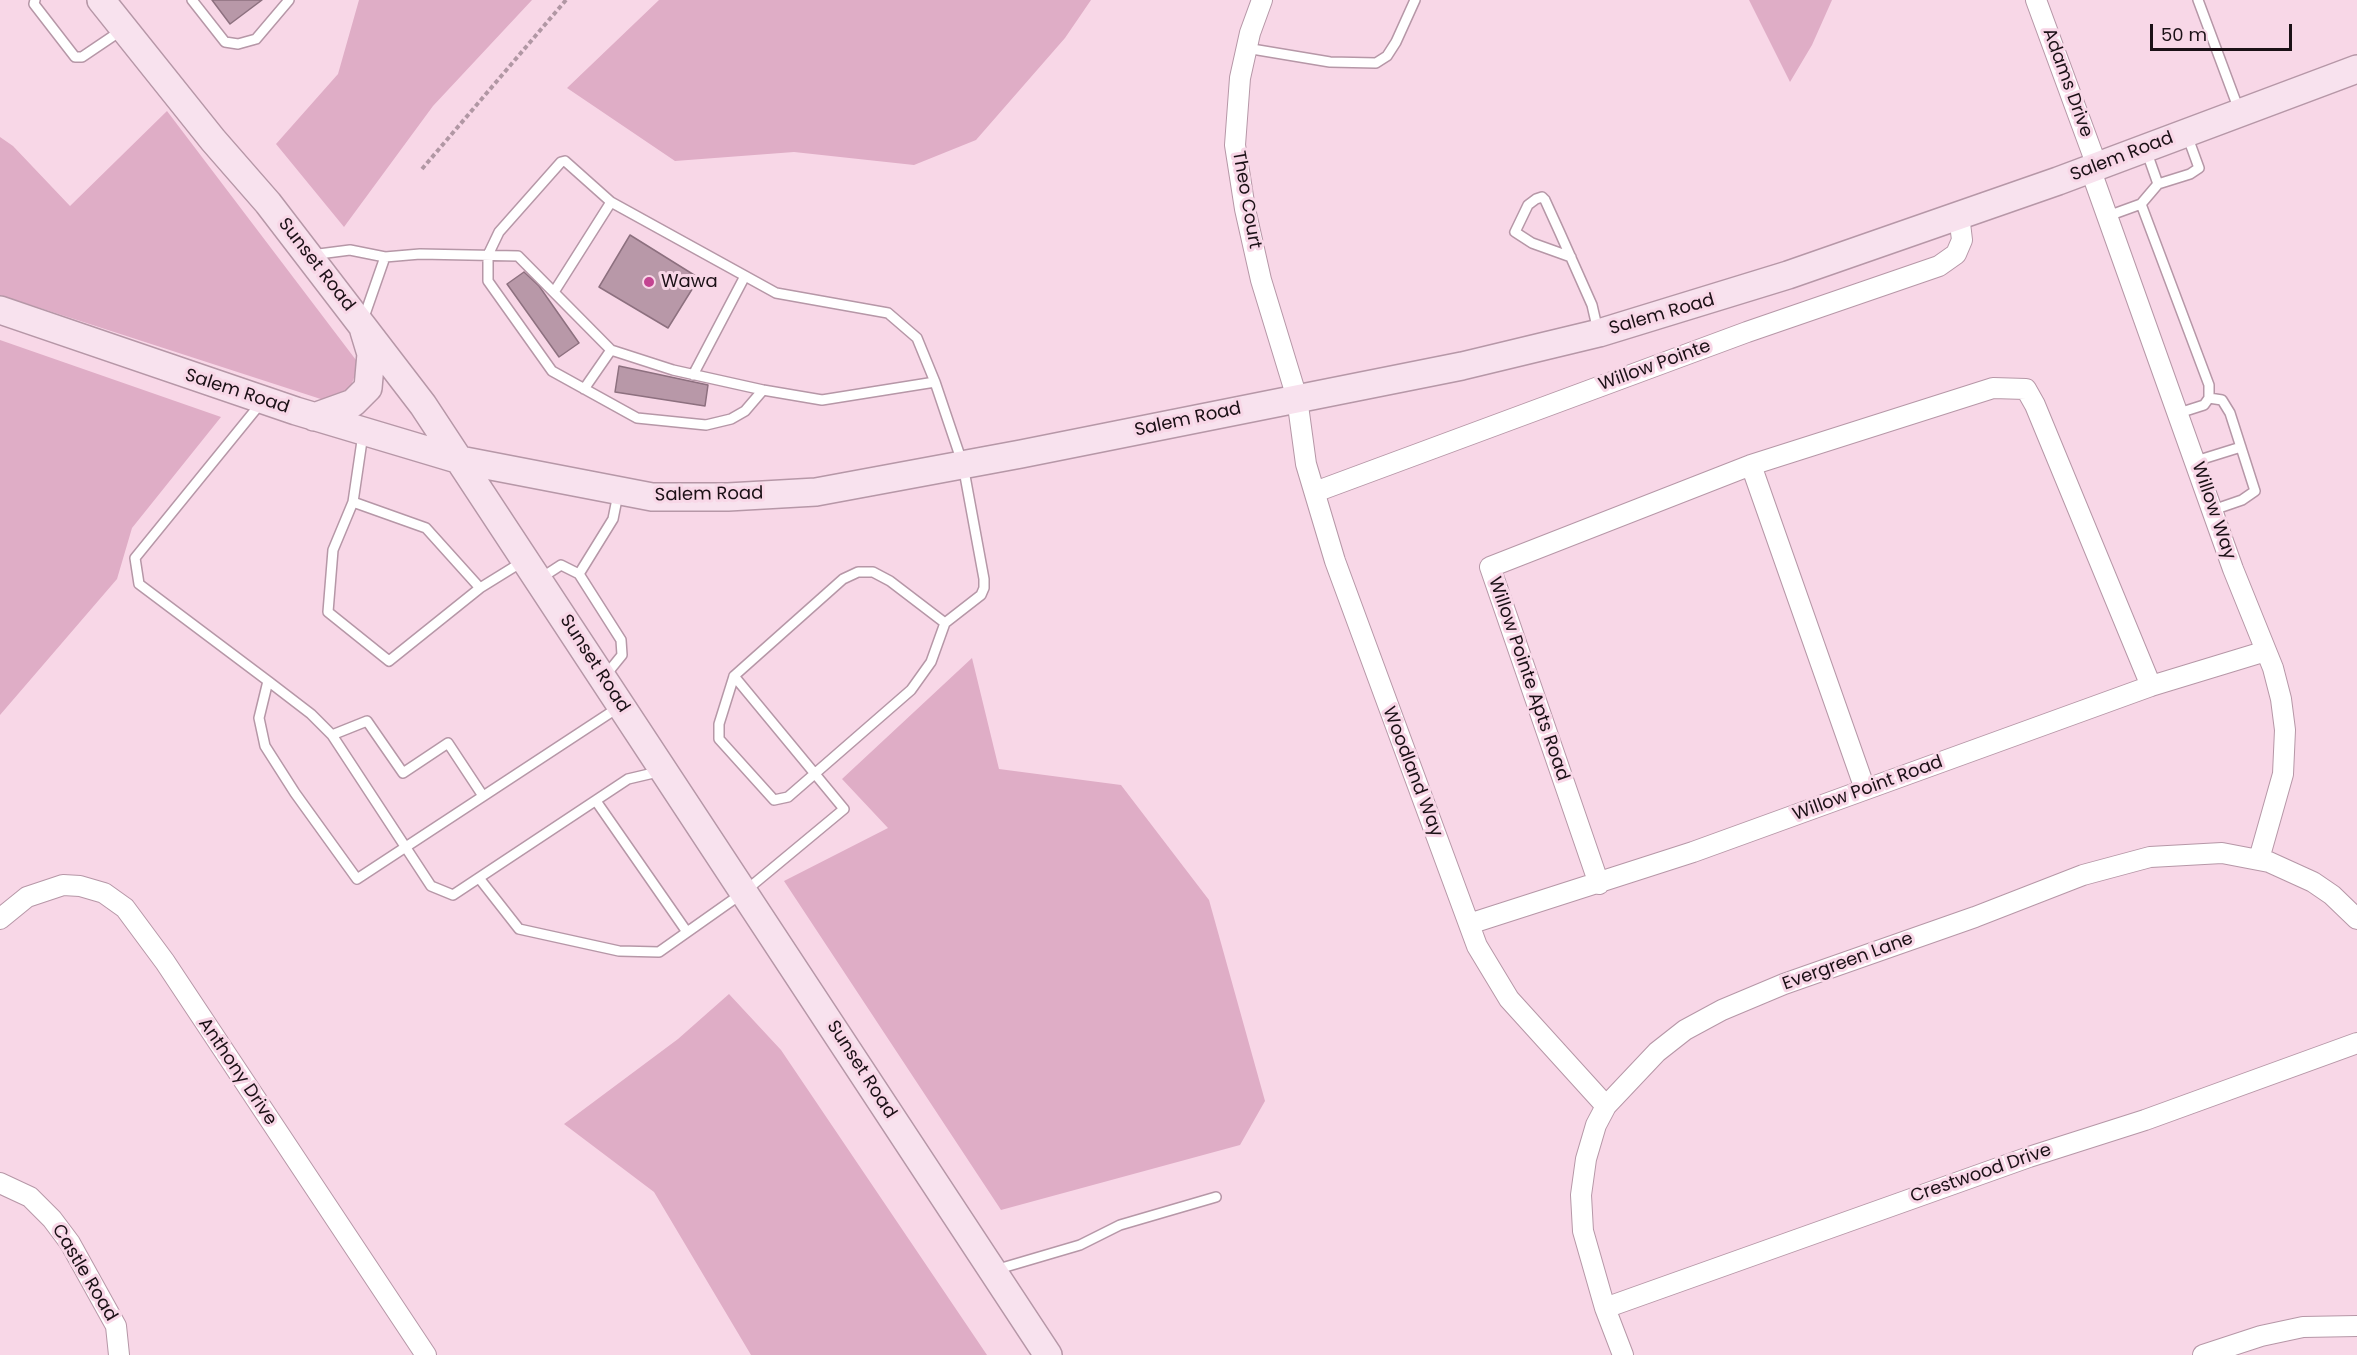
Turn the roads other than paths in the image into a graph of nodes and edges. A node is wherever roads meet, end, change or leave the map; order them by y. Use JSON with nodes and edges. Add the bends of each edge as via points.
{"nodes":[{"id":1,"x":35,"y":0,"type":"edge"},
{"id":2,"x":101,"y":0,"type":"edge"},
{"id":3,"x":192,"y":0,"type":"edge"},
{"id":4,"x":289,"y":0,"type":"edge"},
{"id":5,"x":1262,"y":0,"type":"edge"},
{"id":6,"x":1415,"y":0,"type":"edge"},
{"id":7,"x":2036,"y":0,"type":"edge"},
{"id":8,"x":2198,"y":0,"type":"edge"},
{"id":9,"x":124,"y":28,"type":"junction"},
{"id":10,"x":1246,"y":48,"type":"junction"},
{"id":11,"x":2357,"y":69,"type":"edge"},
{"id":12,"x":2240,"y":113,"type":"junction"},
{"id":13,"x":2186,"y":132,"type":"junction"},
{"id":14,"x":2145,"y":148,"type":"junction"},
{"id":15,"x":2093,"y":167,"type":"junction"},
{"id":16,"x":2158,"y":184,"type":"junction"},
{"id":17,"x":611,"y":202,"type":"junction"},
{"id":18,"x":2141,"y":204,"type":"junction"},
{"id":19,"x":1959,"y":214,"type":"junction"},
{"id":20,"x":2108,"y":216,"type":"junction"},
{"id":21,"x":309,"y":255,"type":"junction"},
{"id":22,"x":488,"y":255,"type":"junction"},
{"id":23,"x":385,"y":257,"type":"junction"},
{"id":24,"x":1571,"y":257,"type":"junction"},
{"id":25,"x":745,"y":276,"type":"junction"},
{"id":26,"x":554,"y":292,"type":"junction"},
{"id":27,"x":0,"y":310,"type":"edge"},
{"id":28,"x":362,"y":325,"type":"junction"},
{"id":29,"x":1599,"y":333,"type":"junction"},
{"id":30,"x":611,"y":350,"type":"junction"},
{"id":31,"x":693,"y":375,"type":"junction"},
{"id":32,"x":935,"y":382,"type":"junction"},
{"id":33,"x":584,"y":389,"type":"junction"},
{"id":34,"x":763,"y":390,"type":"junction"},
{"id":35,"x":1297,"y":398,"type":"junction"},
{"id":36,"x":2210,"y":398,"type":"junction"},
{"id":37,"x":263,"y":400,"type":"junction"},
{"id":38,"x":2179,"y":413,"type":"junction"},
{"id":39,"x":314,"y":417,"type":"junction"},
{"id":40,"x":364,"y":432,"type":"junction"},
{"id":41,"x":2241,"y":447,"type":"junction"},
{"id":42,"x":460,"y":460,"type":"junction"},
{"id":43,"x":2196,"y":461,"type":"junction"},
{"id":44,"x":963,"y":465,"type":"junction"},
{"id":45,"x":1751,"y":465,"type":"junction"},
{"id":46,"x":618,"y":492,"type":"junction"},
{"id":47,"x":1315,"y":492,"type":"junction"},
{"id":48,"x":354,"y":502,"type":"junction"},
{"id":49,"x":2213,"y":510,"type":"junction"},
{"id":50,"x":532,"y":569,"type":"junction"},
{"id":51,"x":579,"y":574,"type":"junction"},
{"id":52,"x":480,"y":588,"type":"junction"},
{"id":53,"x":945,"y":623,"type":"junction"},
{"id":54,"x":2266,"y":651,"type":"junction"},
{"id":55,"x":734,"y":676,"type":"junction"},
{"id":56,"x":603,"y":678,"type":"junction"},
{"id":57,"x":268,"y":681,"type":"junction"},
{"id":58,"x":2151,"y":686,"type":"junction"},
{"id":59,"x":621,"y":705,"type":"junction"},
{"id":60,"x":332,"y":735,"type":"junction"},
{"id":61,"x":664,"y":771,"type":"junction"},
{"id":62,"x":816,"y":776,"type":"junction"},
{"id":63,"x":1865,"y":789,"type":"junction"},
{"id":64,"x":483,"y":796,"type":"junction"},
{"id":65,"x":596,"y":801,"type":"junction"},
{"id":66,"x":404,"y":848,"type":"junction"},
{"id":67,"x":2259,"y":859,"type":"junction"},
{"id":68,"x":479,"y":878,"type":"junction"},
{"id":69,"x":1599,"y":884,"type":"junction"},
{"id":70,"x":744,"y":891,"type":"junction"},
{"id":71,"x":0,"y":919,"type":"edge"},
{"id":72,"x":2357,"y":919,"type":"edge"},
{"id":73,"x":1469,"y":924,"type":"junction"},
{"id":74,"x":687,"y":932,"type":"junction"},
{"id":75,"x":2357,"y":1043,"type":"edge"},
{"id":76,"x":1606,"y":1106,"type":"junction"},
{"id":77,"x":0,"y":1183,"type":"edge"},
{"id":78,"x":1216,"y":1197,"type":"dead end"},
{"id":79,"x":992,"y":1270,"type":"junction"},
{"id":80,"x":1605,"y":1308,"type":"junction"},
{"id":81,"x":2357,"y":1326,"type":"edge"},
{"id":82,"x":119,"y":1355,"type":"edge"},
{"id":83,"x":426,"y":1355,"type":"edge"},
{"id":84,"x":1048,"y":1355,"type":"edge"},
{"id":85,"x":1623,"y":1355,"type":"edge"},
{"id":86,"x":2203,"y":1355,"type":"edge"}],
"edges":[{"from":1,"to":9,"type":"lane","via":[[34,4],[75,57],[82,57]]},
{"from":2,"to":9,"type":"street","name":"Sunset Road"},
{"from":3,"to":4,"type":"lane","via":[[225,42],[238,44],[256,39]]},
{"from":5,"to":10,"type":"street","name":"Theo Court"},
{"from":6,"to":10,"type":"lane","via":[[1396,42],[1377,63],[1330,62]]},
{"from":7,"to":15,"type":"street","name":"Adams Drive"},
{"from":8,"to":12,"type":"lane"},
{"from":9,"to":21,"type":"street","name":"Sunset Road"},
{"from":10,"to":35,"type":"street","name":"Theo Court","via":[[1235,123],[1238,167],[1261,280]]},
{"from":11,"to":12,"type":"street","name":"Salem Road"},
{"from":12,"to":13,"type":"street","name":"Salem Road"},
{"from":13,"to":14,"type":"street","name":"Salem Road"},
{"from":13,"to":16,"type":"lane","via":[[2199,168]]},
{"from":14,"to":15,"type":"street","name":"Salem Road"},
{"from":14,"to":16,"type":"lane"},
{"from":15,"to":19,"type":"street","name":"Salem Road"},
{"from":15,"to":20,"type":"street","name":"Willow Way"},
{"from":16,"to":18,"type":"lane"},
{"from":17,"to":22,"type":"lane","via":[[565,161],[561,162],[499,232]]},
{"from":17,"to":25,"type":"lane"},
{"from":17,"to":26,"type":"lane"},
{"from":18,"to":20,"type":"lane"},
{"from":18,"to":36,"type":"lane","via":[[2209,385]]},
{"from":19,"to":29,"type":"street","name":"Salem Road","via":[[1749,288]]},
{"from":19,"to":47,"type":"street","name":"Willow Pointe","via":[[1962,240],[1956,254],[1939,266],[1747,332]]},
{"from":20,"to":38,"type":"street","name":"Willow Way"},
{"from":21,"to":23,"type":"lane","via":[[350,250]]},
{"from":21,"to":28,"type":"street","name":"Sunset Road"},
{"from":22,"to":23,"type":"lane"},
{"from":22,"to":26,"type":"lane","via":[[518,256]]},
{"from":22,"to":33,"type":"lane","via":[[488,281],[552,371]]},
{"from":23,"to":28,"type":"lane"},
{"from":24,"to":24,"type":"lane","via":[[1545,200],[1536,199],[1528,205],[1515,232],[1532,243]]},
{"from":24,"to":29,"type":"lane","via":[[1592,305]]},
{"from":25,"to":31,"type":"lane"},
{"from":25,"to":32,"type":"lane","via":[[776,293],[888,313],[917,338]]},
{"from":26,"to":30,"type":"lane"},
{"from":27,"to":37,"type":"street","name":"Salem Road"},
{"from":28,"to":39,"type":"street","via":[[371,354],[368,388],[352,403]]},
{"from":28,"to":42,"type":"street","name":"Sunset Road"},
{"from":29,"to":35,"type":"street","name":"Salem Road","via":[[1462,366]]},
{"from":30,"to":31,"type":"lane"},
{"from":30,"to":33,"type":"lane"},
{"from":31,"to":34,"type":"lane"},
{"from":32,"to":34,"type":"lane","via":[[822,400]]},
{"from":32,"to":44,"type":"lane"},
{"from":33,"to":34,"type":"lane","via":[[637,418],[706,425],[745,411]]},
{"from":35,"to":44,"type":"street","name":"Salem Road"},
{"from":35,"to":47,"type":"street","name":"Woodland Way","via":[[1306,464]]},
{"from":36,"to":38,"type":"lane","via":[[2204,405]]},
{"from":36,"to":41,"type":"lane","via":[[2222,400]]},
{"from":37,"to":39,"type":"street","name":"Salem Road"},
{"from":37,"to":57,"type":"lane","via":[[135,558],[139,584]]},
{"from":38,"to":43,"type":"street","name":"Willow Way"},
{"from":39,"to":40,"type":"street","name":"Salem Road"},
{"from":40,"to":42,"type":"street","name":"Salem Road"},
{"from":40,"to":48,"type":"lane"},
{"from":41,"to":43,"type":"lane"},
{"from":41,"to":49,"type":"lane","via":[[2255,491]]},
{"from":42,"to":46,"type":"street","name":"Salem Road"},
{"from":42,"to":50,"type":"street","name":"Sunset Road"},
{"from":43,"to":49,"type":"street","name":"Willow Way"},
{"from":44,"to":46,"type":"street","name":"Salem Road","via":[[796,493],[675,498]]},
{"from":44,"to":53,"type":"lane","via":[[984,588],[973,602]]},
{"from":45,"to":58,"type":"street","via":[[1992,388],[2026,389],[2036,405]]},
{"from":45,"to":63,"type":"street"},
{"from":45,"to":69,"type":"street","name":"Willow Pointe Apts Road","via":[[1490,567]]},
{"from":46,"to":51,"type":"lane","via":[[613,519]]},
{"from":47,"to":73,"type":"street","name":"Woodland Way","via":[[1335,561]]},
{"from":48,"to":52,"type":"lane","via":[[426,528]]},
{"from":48,"to":52,"type":"lane","via":[[333,550],[328,612],[389,661]]},
{"from":49,"to":54,"type":"street","name":"Willow Way"},
{"from":50,"to":51,"type":"lane","via":[[561,565]]},
{"from":50,"to":52,"type":"lane"},
{"from":50,"to":56,"type":"street","name":"Sunset Road"},
{"from":51,"to":56,"type":"lane","via":[[621,640],[622,655]]},
{"from":53,"to":55,"type":"lane","via":[[890,581],[873,572],[858,572],[843,579]]},
{"from":53,"to":62,"type":"lane","via":[[931,662],[911,690]]},
{"from":54,"to":58,"type":"street","name":"Willow Point Road"},
{"from":54,"to":67,"type":"street","name":"Willow Way","via":[[2283,707],[2285,760]]},
{"from":55,"to":62,"type":"lane"},
{"from":55,"to":62,"type":"lane","via":[[719,724],[719,739],[774,800],[789,797]]},
{"from":56,"to":59,"type":"street","name":"Sunset Road"},
{"from":57,"to":60,"type":"lane"},
{"from":57,"to":66,"type":"lane","via":[[259,718],[265,746],[357,879]]},
{"from":58,"to":63,"type":"street","name":"Willow Point Road"},
{"from":59,"to":61,"type":"street","name":"Sunset Road"},
{"from":59,"to":64,"type":"lane"},
{"from":60,"to":64,"type":"lane","via":[[367,721],[403,773],[448,743]]},
{"from":60,"to":66,"type":"lane"},
{"from":61,"to":65,"type":"lane","via":[[628,779]]},
{"from":61,"to":70,"type":"street","name":"Sunset Road"},
{"from":62,"to":70,"type":"lane","via":[[844,809]]},
{"from":63,"to":69,"type":"street","name":"Willow Point Road"},
{"from":64,"to":66,"type":"lane"},
{"from":65,"to":68,"type":"lane"},
{"from":65,"to":74,"type":"lane"},
{"from":66,"to":68,"type":"lane","via":[[431,886],[453,896]]},
{"from":67,"to":72,"type":"street","name":"Evergreen Lane","via":[[2313,882]]},
{"from":67,"to":76,"type":"street","name":"Evergreen Lane","via":[[2197,853],[2128,861],[1784,984],[1685,1030],[1657,1052]]},
{"from":68,"to":74,"type":"lane","via":[[519,929],[619,951],[659,952]]},
{"from":69,"to":73,"type":"street","name":"Willow Point Road"},
{"from":70,"to":74,"type":"lane"},
{"from":70,"to":79,"type":"street","name":"Sunset Road"},
{"from":71,"to":83,"type":"street","name":"Anthony Drive","via":[[27,897],[63,885],[104,893],[125,908],[165,962]]},
{"from":73,"to":76,"type":"street","name":"Woodland Way","via":[[1486,965],[1509,999]]},
{"from":75,"to":80,"type":"street","name":"Crestwood Drive"},
{"from":76,"to":80,"type":"street","name":"Evergreen Lane","via":[[1591,1142],[1581,1195],[1583,1231]]},
{"from":77,"to":82,"type":"street","name":"Castle Road","via":[[30,1197],[70,1243],[116,1326]]},
{"from":78,"to":79,"type":"lane","via":[[1120,1225],[1080,1245]]},
{"from":79,"to":84,"type":"street","name":"Sunset Road"},
{"from":80,"to":85,"type":"street","name":"Evergreen Lane"},
{"from":81,"to":86,"type":"street","via":[[2303,1327]]}]}
